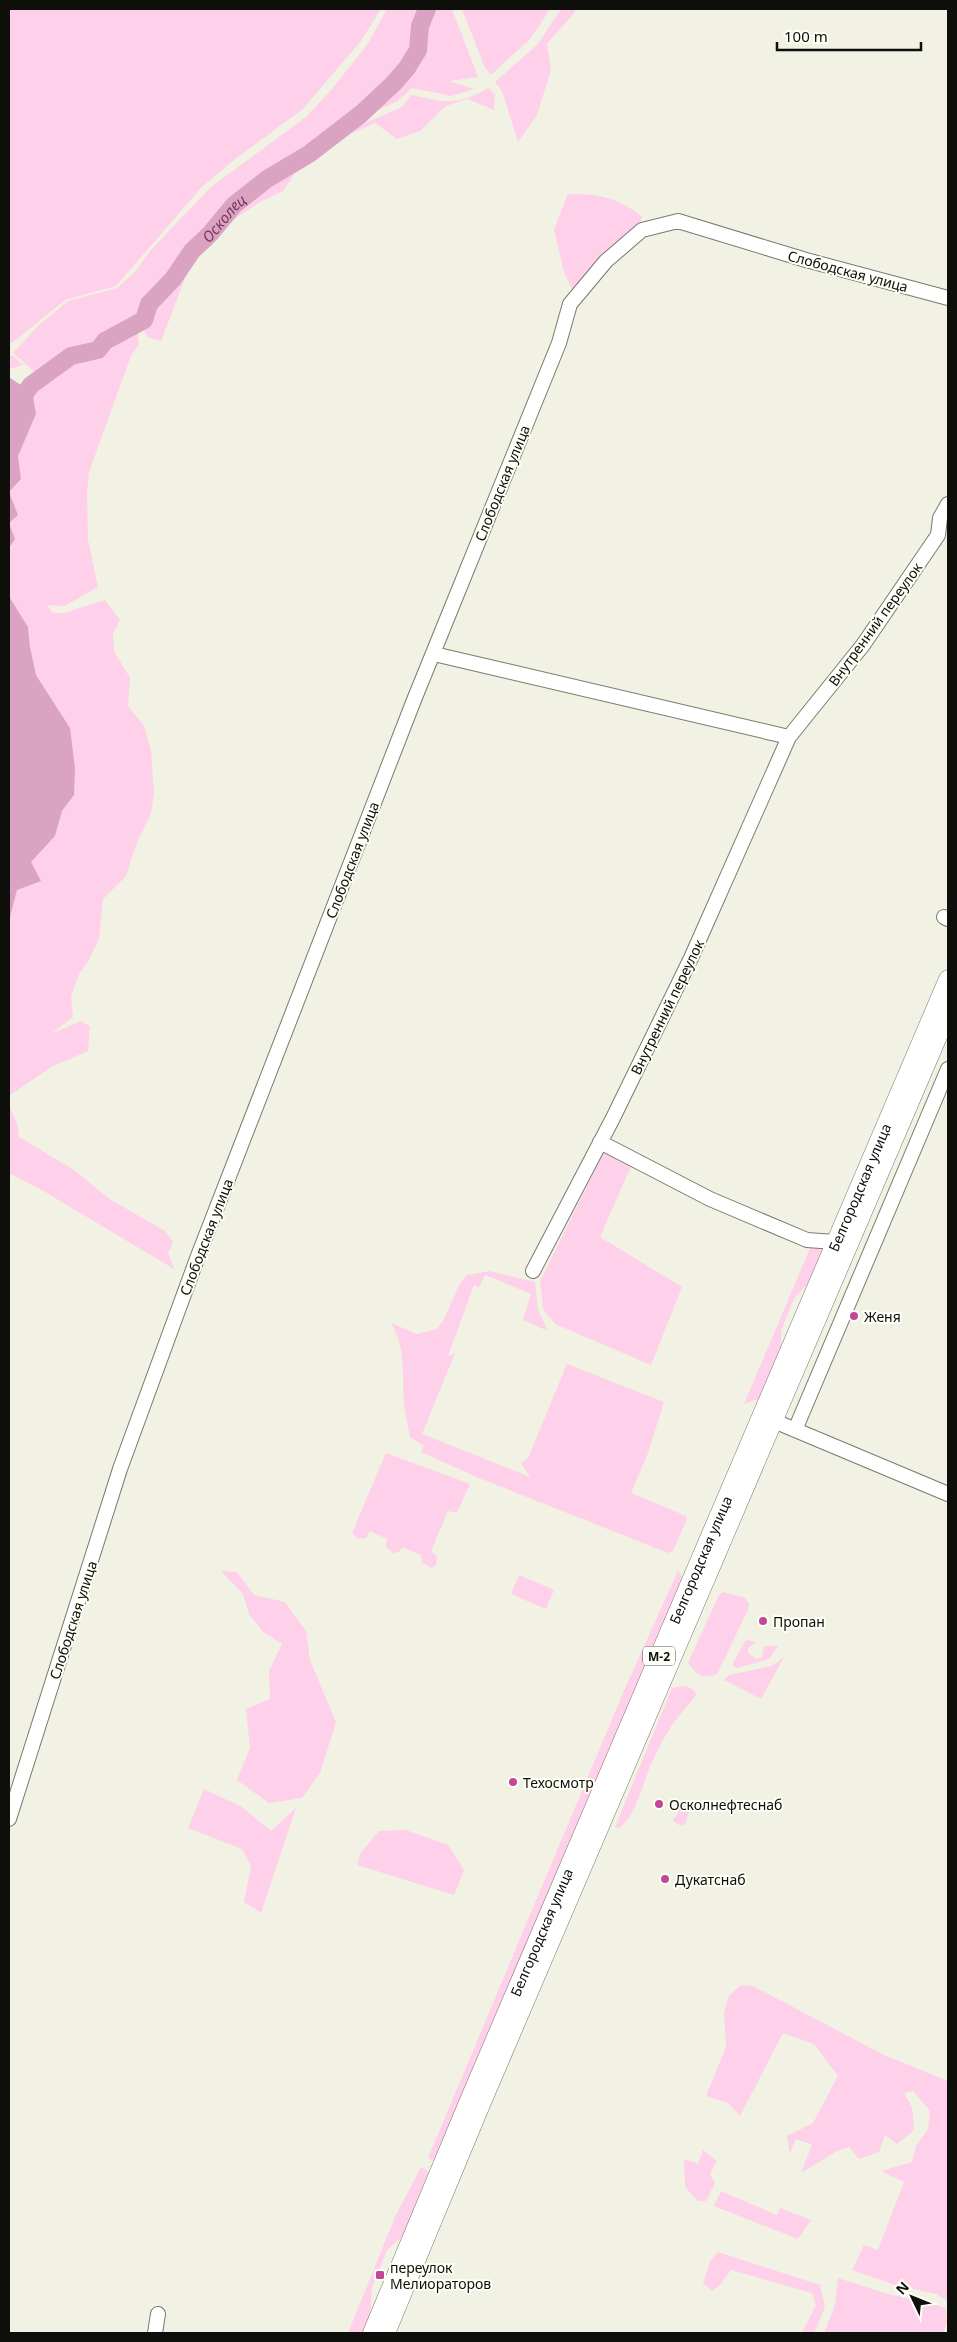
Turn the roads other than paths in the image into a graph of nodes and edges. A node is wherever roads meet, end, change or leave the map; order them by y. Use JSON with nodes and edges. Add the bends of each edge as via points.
{"nodes":[{"id":1,"x":948,"y":298,"type":"edge"},
{"id":2,"x":948,"y":504,"type":"edge"},
{"id":3,"x":434,"y":654,"type":"junction"},
{"id":4,"x":789,"y":737,"type":"junction"},
{"id":5,"x":948,"y":980,"type":"edge"},
{"id":6,"x":948,"y":1012,"type":"edge"},
{"id":7,"x":948,"y":1069,"type":"edge"},
{"id":8,"x":600,"y":1142,"type":"junction"},
{"id":9,"x":835,"y":1242,"type":"junction"},
{"id":10,"x":533,"y":1271,"type":"dead end"},
{"id":11,"x":774,"y":1421,"type":"junction"},
{"id":12,"x":795,"y":1430,"type":"junction"},
{"id":13,"x":948,"y":1494,"type":"edge"},
{"id":14,"x":9,"y":1819,"type":"edge"},
{"id":15,"x":158,"y":2314,"type":"dead end"},
{"id":16,"x":154,"y":2333,"type":"edge"},
{"id":17,"x":372,"y":2333,"type":"edge"},
{"id":18,"x":386,"y":2333,"type":"edge"}],
"edges":[{"from":1,"to":3,"type":"street","name":"Слободская улица","via":[[678,221],[642,230],[606,262],[570,304],[559,343]]},
{"from":2,"to":4,"type":"street","name":"Внутренний переулок","via":[[940,518],[938,535],[863,645]]},
{"from":3,"to":4,"type":"street"},
{"from":3,"to":14,"type":"street","name":"Слободская улица","via":[[205,1237],[120,1469]]},
{"from":4,"to":8,"type":"street","name":"Внутренний переулок","via":[[691,958]]},
{"from":5,"to":9,"type":"main road","name":"Белгородская улица","number":"М-2"},
{"from":6,"to":11,"type":"main road","name":"Белгородская улица","number":"М-2"},
{"from":7,"to":12,"type":"street"},
{"from":8,"to":9,"type":"street","via":[[710,1199],[789,1233],[807,1240]]},
{"from":8,"to":10,"type":"street","name":"Внутренний переулок"},
{"from":9,"to":17,"type":"main road","name":"Белгородская улица","number":"М-2"},
{"from":11,"to":12,"type":"street"},
{"from":11,"to":18,"type":"main road","name":"Белгородская улица","number":"М-2"},
{"from":12,"to":13,"type":"street"},
{"from":15,"to":16,"type":"street"}]}
